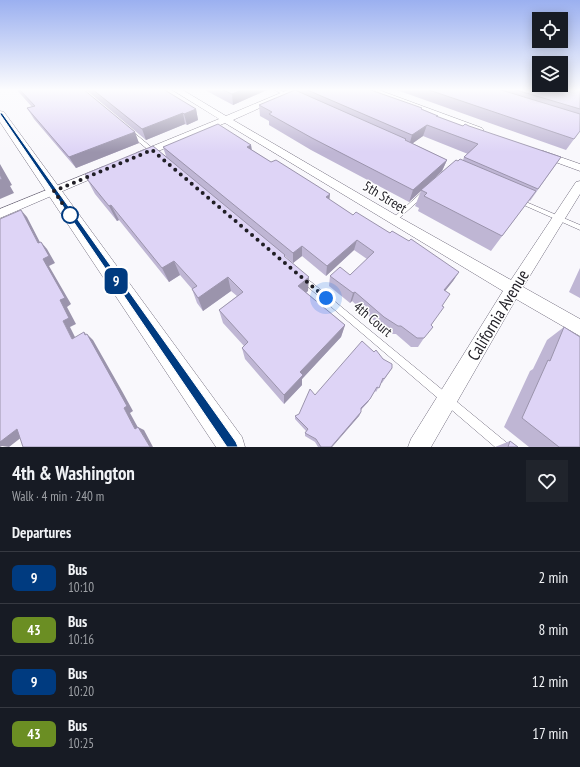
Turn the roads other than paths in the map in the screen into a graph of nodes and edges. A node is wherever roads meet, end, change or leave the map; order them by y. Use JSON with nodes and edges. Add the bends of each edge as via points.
{"nodes":[{"id":1,"x":210,"y":110,"type":"edge"},
{"id":2,"x":250,"y":110,"type":"edge"},
{"id":3,"x":424,"y":110,"type":"edge"},
{"id":4,"x":0,"y":114,"type":"edge"},
{"id":5,"x":226,"y":119,"type":"junction"},
{"id":6,"x":126,"y":128,"type":"edge"},
{"id":7,"x":488,"y":134,"type":"edge"},
{"id":8,"x":532,"y":150,"type":"edge"},
{"id":9,"x":155,"y":153,"type":"junction"},
{"id":10,"x":130,"y":159,"type":"edge"},
{"id":11,"x":116,"y":165,"type":"edge"},
{"id":12,"x":580,"y":168,"type":"edge"},
{"id":13,"x":580,"y":185,"type":"edge"},
{"id":14,"x":428,"y":190,"type":"edge"},
{"id":15,"x":54,"y":191,"type":"junction"},
{"id":16,"x":510,"y":197,"type":"edge"},
{"id":17,"x":0,"y":214,"type":"edge"},
{"id":18,"x":559,"y":219,"type":"junction"},
{"id":19,"x":394,"y":220,"type":"junction"},
{"id":20,"x":580,"y":228,"type":"edge"},
{"id":21,"x":297,"y":273,"type":"edge"},
{"id":22,"x":514,"y":288,"type":"junction"},
{"id":23,"x":580,"y":328,"type":"edge"},
{"id":24,"x":447,"y":400,"type":"junction"},
{"id":25,"x":232,"y":447,"type":"edge"},
{"id":26,"x":419,"y":447,"type":"edge"},
{"id":27,"x":503,"y":447,"type":"edge"}],
"edges":[{"from":1,"to":5,"type":"street","name":"5th Street"},
{"from":2,"to":5,"type":"street"},
{"from":3,"to":7,"type":"street"},
{"from":4,"to":15,"type":"street"},
{"from":5,"to":9,"type":"street"},
{"from":5,"to":19,"type":"street","name":"5th Street"},
{"from":6,"to":9,"type":"lane"},
{"from":8,"to":12,"type":"street"},
{"from":9,"to":10,"type":"street"},
{"from":11,"to":15,"type":"street"},
{"from":13,"to":18,"type":"street","name":"California Avenue"},
{"from":14,"to":19,"type":"lane"},
{"from":15,"to":17,"type":"street"},
{"from":15,"to":25,"type":"street"},
{"from":16,"to":18,"type":"lane"},
{"from":18,"to":20,"type":"lane"},
{"from":18,"to":22,"type":"street","name":"California Avenue"},
{"from":19,"to":22,"type":"street","name":"5th Street"},
{"from":21,"to":24,"type":"lane","name":"4th Court"},
{"from":22,"to":23,"type":"street","name":"5th Street"},
{"from":22,"to":24,"type":"street","name":"California Avenue"},
{"from":24,"to":26,"type":"street","name":"California Avenue"},
{"from":24,"to":27,"type":"lane","name":"4th Court"}]}
